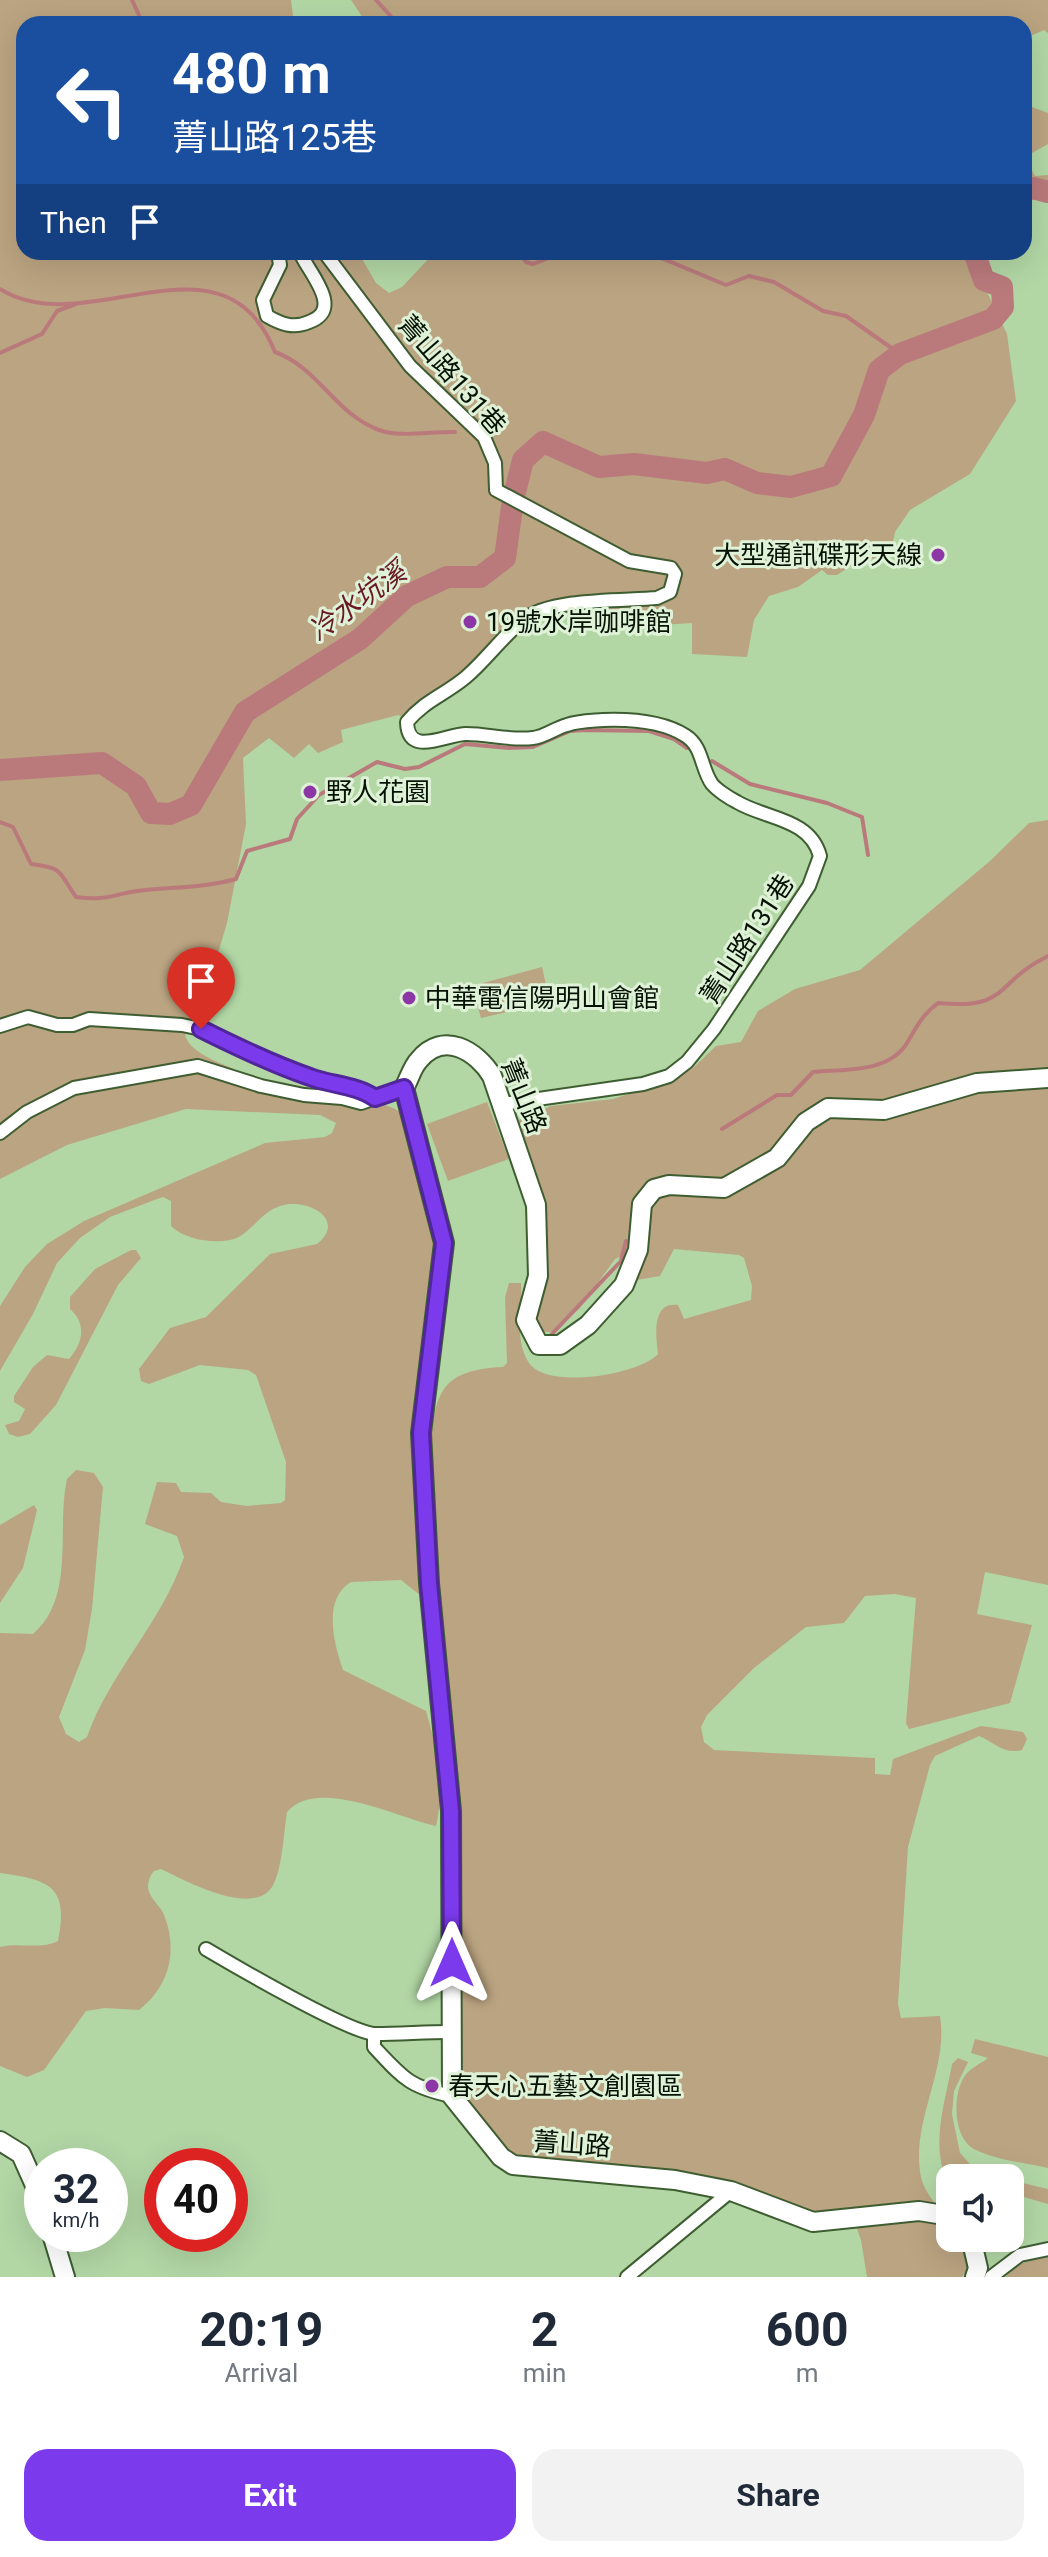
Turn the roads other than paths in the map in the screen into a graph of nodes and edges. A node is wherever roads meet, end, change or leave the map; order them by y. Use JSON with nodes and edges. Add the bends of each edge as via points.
{"nodes":[{"id":1,"x":279,"y":260,"type":"edge"},
{"id":2,"x":305,"y":260,"type":"edge"},
{"id":3,"x":330,"y":260,"type":"edge"},
{"id":4,"x":0,"y":1026,"type":"edge"},
{"id":5,"x":1048,"y":1078,"type":"edge"},
{"id":6,"x":404,"y":1088,"type":"junction"},
{"id":7,"x":375,"y":1098,"type":"junction"},
{"id":8,"x":503,"y":1104,"type":"junction"},
{"id":9,"x":0,"y":1133,"type":"edge"},
{"id":10,"x":206,"y":1949,"type":"dead end"},
{"id":11,"x":449,"y":2032,"type":"junction"},
{"id":12,"x":374,"y":2034,"type":"junction"},
{"id":13,"x":452,"y":2096,"type":"junction"},
{"id":14,"x":0,"y":2141,"type":"edge"},
{"id":15,"x":24,"y":2161,"type":"edge"},
{"id":16,"x":731,"y":2191,"type":"junction"},
{"id":17,"x":936,"y":2214,"type":"edge"},
{"id":18,"x":1048,"y":2249,"type":"edge"},
{"id":19,"x":57,"y":2252,"type":"edge"},
{"id":20,"x":974,"y":2252,"type":"edge"},
{"id":21,"x":65,"y":2277,"type":"edge"},
{"id":22,"x":627,"y":2277,"type":"edge"},
{"id":23,"x":975,"y":2277,"type":"edge"},
{"id":24,"x":991,"y":2277,"type":"edge"}],
"edges":[{"from":1,"to":2,"type":"street","via":[[263,300],[267,316],[285,325],[301,325],[322,311],[324,293]]},
{"from":3,"to":8,"type":"street","name":"菁山路131巷","via":[[410,366],[484,437],[495,463],[496,490],[629,561],[671,568],[675,574],[670,592],[657,598],[566,605],[524,619],[451,690],[424,703],[407,722],[410,735],[420,743],[467,734],[521,739],[569,724],[649,722],[686,736],[698,747],[713,784],[738,803],[796,826],[814,841],[820,856],[809,886],[687,1062],[669,1076],[643,1084]]},
{"from":4,"to":7,"type":"street","via":[[28,1017],[57,1025],[89,1019],[182,1025]]},
{"from":5,"to":8,"type":"street","name":"菁山路","via":[[977,1083],[884,1110],[828,1108],[806,1122],[777,1158],[724,1188],[654,1189],[642,1204],[638,1250],[624,1285],[588,1325],[560,1345],[539,1345],[526,1320],[538,1276],[536,1205]]},
{"from":6,"to":7,"type":"street"},
{"from":6,"to":8,"type":"street","name":"菁山路","via":[[419,1059],[440,1046],[460,1046],[481,1057]]},
{"from":6,"to":11,"type":"street","via":[[444,1243],[421,1433],[430,1599],[451,1811]]},
{"from":7,"to":9,"type":"street","via":[[361,1103],[304,1095],[198,1066],[74,1088]]},
{"from":10,"to":12,"type":"street"},
{"from":11,"to":12,"type":"street"},
{"from":11,"to":13,"type":"street"},
{"from":12,"to":13,"type":"street","via":[[374,2047],[409,2082]]},
{"from":13,"to":16,"type":"street","name":"菁山路","via":[[513,2165],[638,2175]]},
{"from":14,"to":15,"type":"street"},
{"from":16,"to":17,"type":"street","name":"菁山路","via":[[813,2222]]},
{"from":16,"to":22,"type":"street"},
{"from":18,"to":24,"type":"street","via":[[1020,2255]]},
{"from":19,"to":21,"type":"street"},
{"from":20,"to":23,"type":"street"}]}
